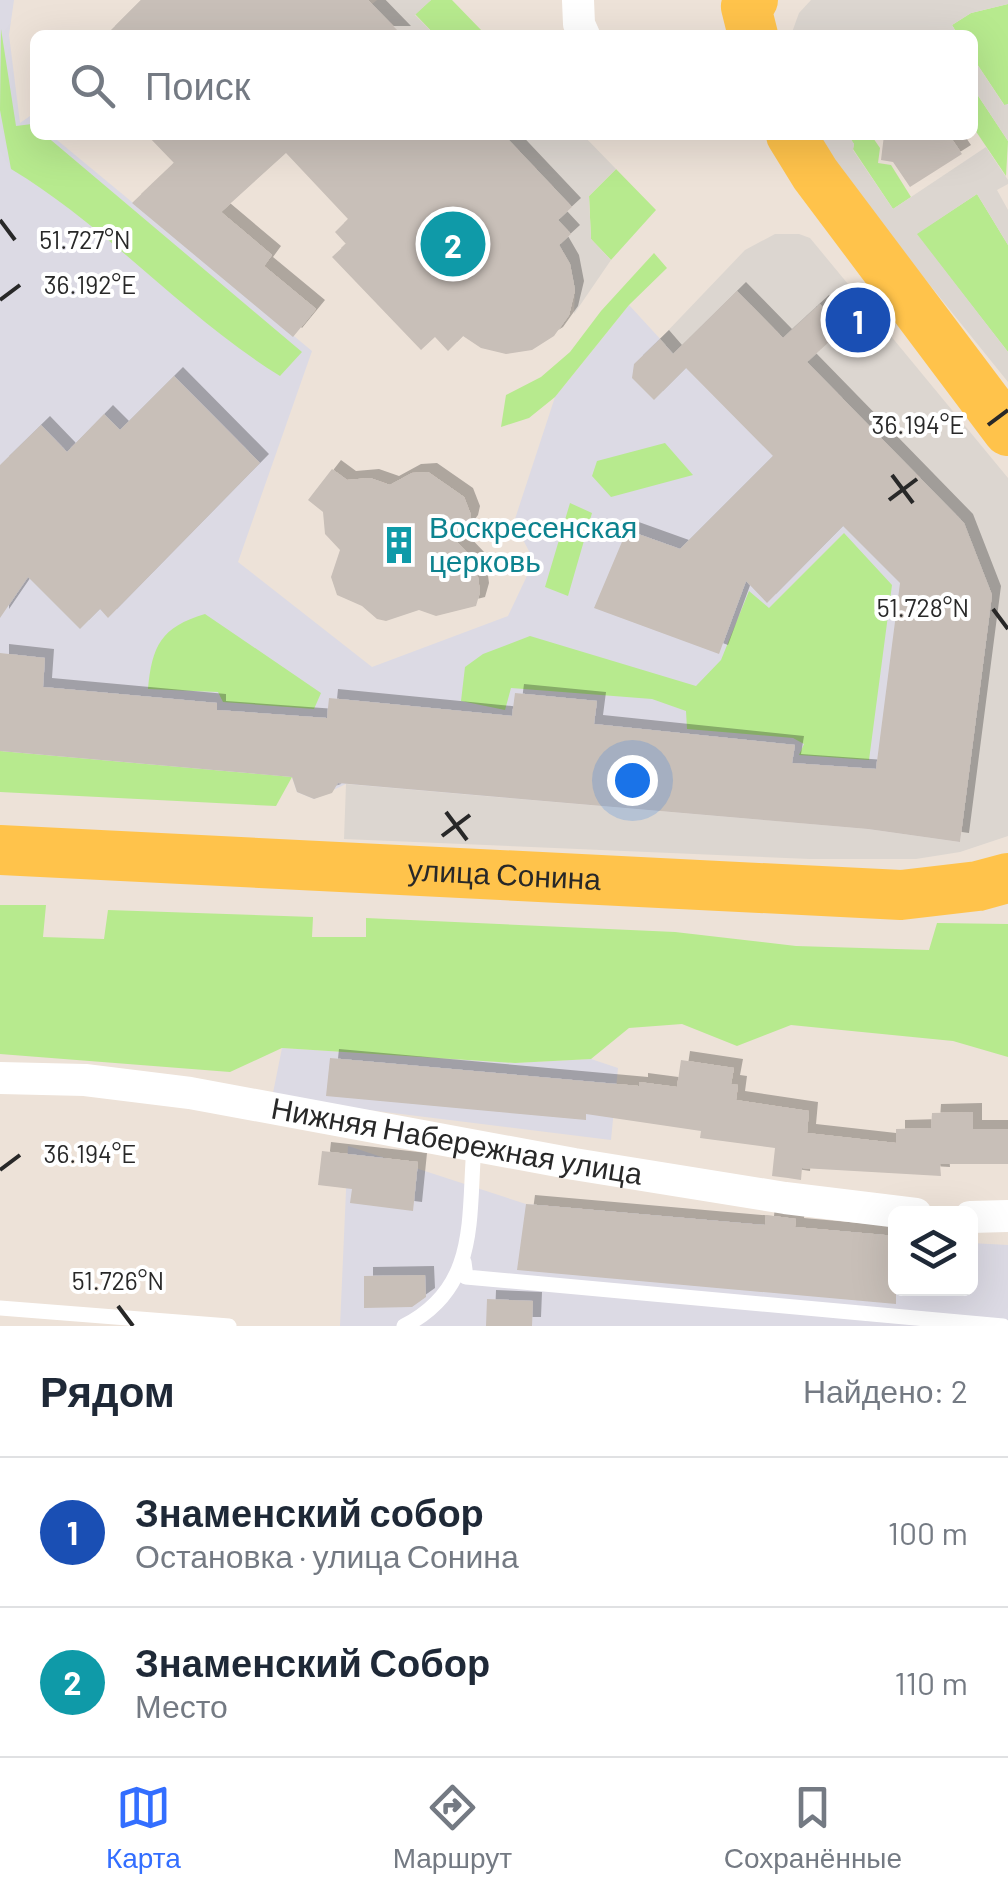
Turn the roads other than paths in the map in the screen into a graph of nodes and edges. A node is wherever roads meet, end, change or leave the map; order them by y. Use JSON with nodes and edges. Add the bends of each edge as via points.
{"nodes":[{"id":1,"x":794,"y":140,"type":"edge"},
{"id":2,"x":1008,"y":430,"type":"edge"},
{"id":3,"x":0,"y":850,"type":"edge"},
{"id":4,"x":1008,"y":878,"type":"edge"},
{"id":5,"x":0,"y":1078,"type":"edge"},
{"id":6,"x":474,"y":1146,"type":"junction"},
{"id":7,"x":888,"y":1211,"type":"edge"},
{"id":8,"x":1008,"y":1216,"type":"edge"},
{"id":9,"x":978,"y":1217,"type":"edge"},
{"id":10,"x":464,"y":1262,"type":"junction"},
{"id":11,"x":0,"y":1308,"type":"edge"},
{"id":12,"x":229,"y":1326,"type":"edge"},
{"id":13,"x":404,"y":1326,"type":"edge"},
{"id":14,"x":1003,"y":1326,"type":"edge"}],
"edges":[{"from":1,"to":2,"type":"main road"},
{"from":3,"to":4,"type":"main road","name":"улица Сонина","via":[[901,895]]},
{"from":5,"to":6,"type":"street","name":"Нижняя Набережная улица","via":[[190,1093]]},
{"from":6,"to":7,"type":"street","name":"Нижняя Набережная улица"},
{"from":6,"to":10,"type":"lane"},
{"from":8,"to":9,"type":"street"},
{"from":10,"to":13,"type":"lane","via":[[446,1296]]},
{"from":10,"to":14,"type":"lane","via":[[466,1277]]},
{"from":11,"to":12,"type":"lane"}]}
